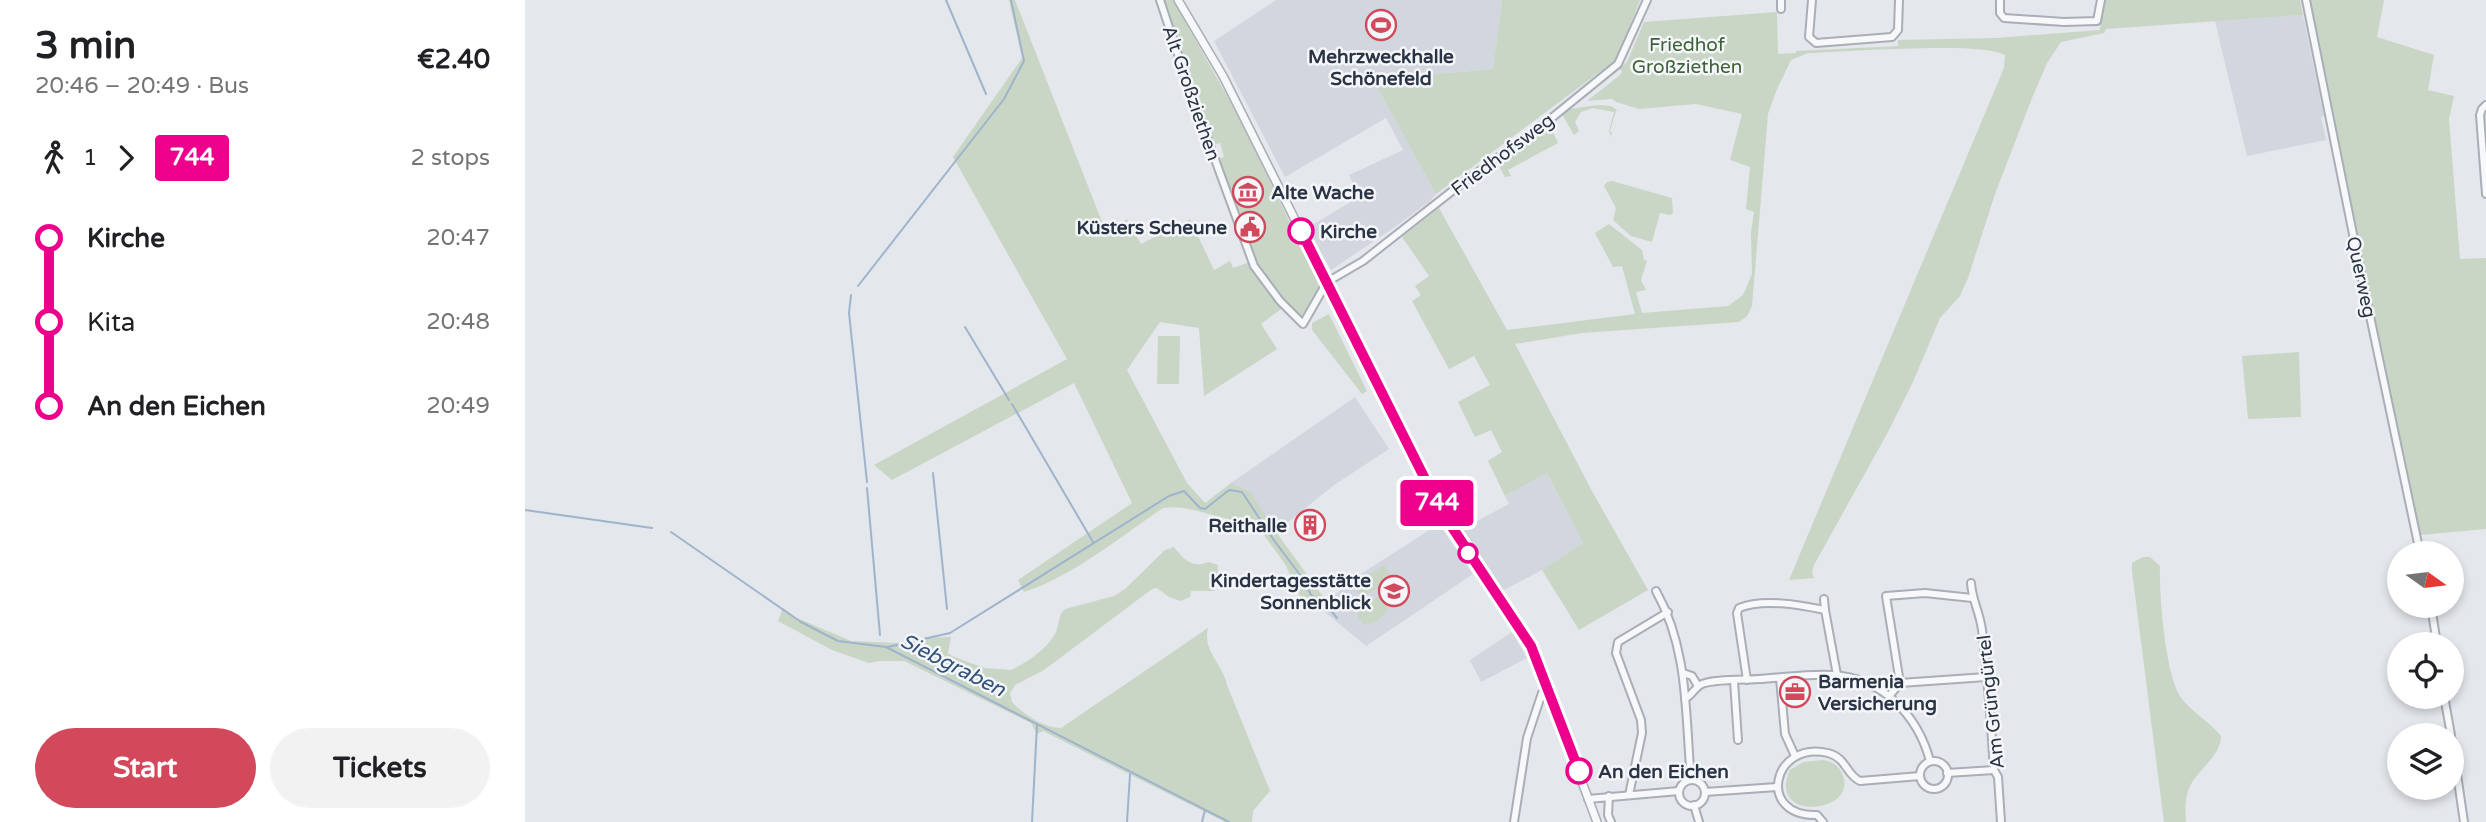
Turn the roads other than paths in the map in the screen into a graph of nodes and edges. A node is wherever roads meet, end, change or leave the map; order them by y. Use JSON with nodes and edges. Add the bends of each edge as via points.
{"nodes":[{"id":1,"x":1160,"y":0,"type":"edge"},
{"id":2,"x":1178,"y":0,"type":"edge"},
{"id":3,"x":1647,"y":0,"type":"edge"},
{"id":4,"x":1781,"y":0,"type":"edge"},
{"id":5,"x":1812,"y":0,"type":"edge"},
{"id":6,"x":1899,"y":0,"type":"edge"},
{"id":7,"x":2000,"y":0,"type":"edge"},
{"id":8,"x":2101,"y":0,"type":"edge"},
{"id":9,"x":2307,"y":0,"type":"edge"},
{"id":10,"x":1781,"y":9,"type":"dead end"},
{"id":11,"x":2486,"y":105,"type":"edge"},
{"id":12,"x":2486,"y":194,"type":"edge"},
{"id":13,"x":1327,"y":282,"type":"junction"},
{"id":14,"x":2417,"y":541,"type":"edge"},
{"id":15,"x":1971,"y":583,"type":"dead end"},
{"id":16,"x":1656,"y":591,"type":"dead end"},
{"id":17,"x":1972,"y":597,"type":"junction"},
{"id":18,"x":1824,"y":599,"type":"dead end"},
{"id":19,"x":1825,"y":610,"type":"junction"},
{"id":20,"x":1668,"y":612,"type":"junction"},
{"id":21,"x":1683,"y":673,"type":"junction"},
{"id":22,"x":1836,"y":675,"type":"junction"},
{"id":23,"x":1986,"y":677,"type":"junction"},
{"id":24,"x":1780,"y":678,"type":"junction"},
{"id":25,"x":1747,"y":680,"type":"junction"},
{"id":26,"x":1734,"y":681,"type":"junction"},
{"id":27,"x":1900,"y":683,"type":"junction"},
{"id":28,"x":1698,"y":686,"type":"junction"},
{"id":29,"x":1549,"y":690,"type":"junction"},
{"id":30,"x":1890,"y":695,"type":"junction"},
{"id":31,"x":1685,"y":699,"type":"junction"},
{"id":32,"x":1738,"y":740,"type":"dead end"},
{"id":33,"x":1795,"y":757,"type":"junction"},
{"id":34,"x":1930,"y":761,"type":"junction"},
{"id":35,"x":1994,"y":770,"type":"junction"},
{"id":36,"x":1947,"y":773,"type":"junction"},
{"id":37,"x":1920,"y":776,"type":"junction"},
{"id":38,"x":1691,"y":780,"type":"junction"},
{"id":39,"x":1777,"y":787,"type":"junction"},
{"id":40,"x":1679,"y":792,"type":"junction"},
{"id":41,"x":1705,"y":792,"type":"junction"},
{"id":42,"x":1629,"y":795,"type":"junction"},
{"id":43,"x":1609,"y":796,"type":"junction"},
{"id":44,"x":1588,"y":799,"type":"junction"},
{"id":45,"x":2461,"y":800,"type":"edge"},
{"id":46,"x":1695,"y":805,"type":"junction"},
{"id":47,"x":1514,"y":822,"type":"edge"},
{"id":48,"x":1597,"y":822,"type":"edge"},
{"id":49,"x":1611,"y":822,"type":"edge"},
{"id":50,"x":1699,"y":822,"type":"edge"},
{"id":51,"x":1823,"y":822,"type":"edge"},
{"id":52,"x":2001,"y":822,"type":"edge"},
{"id":53,"x":2464,"y":822,"type":"edge"}],
"edges":[{"from":1,"to":13,"type":"street","name":"Alt Großziethen","via":[[1254,266],[1303,324]]},
{"from":2,"to":13,"type":"street","name":"Alt Großziethen","via":[[1223,76]]},
{"from":3,"to":13,"type":"street","name":"Friedhofsweg","via":[[1613,69],[1363,261]]},
{"from":4,"to":10,"type":"street"},
{"from":5,"to":6,"type":"street","via":[[1809,37],[1816,43],[1892,37],[1898,30]]},
{"from":7,"to":8,"type":"street","via":[[2004,19],[2074,22],[2097,21]]},
{"from":9,"to":14,"type":"street","name":"Querweg"},
{"from":11,"to":12,"type":"street","via":[[2480,115]]},
{"from":13,"to":29,"type":"street","name":"Alt Großziethen","via":[[1440,509],[1526,637]]},
{"from":15,"to":17,"type":"street","name":"Am Grüngürtel"},
{"from":16,"to":20,"type":"street"},
{"from":17,"to":23,"type":"street","name":"Am Grüngürtel","via":[[1980,617]]},
{"from":17,"to":27,"type":"street","via":[[1883,596]]},
{"from":18,"to":19,"type":"street"},
{"from":19,"to":22,"type":"street"},
{"from":19,"to":25,"type":"street","via":[[1774,604],[1738,608]]},
{"from":20,"to":21,"type":"street"},
{"from":20,"to":42,"type":"street","via":[[1616,647],[1641,720]]},
{"from":21,"to":28,"type":"street","via":[[1692,676]]},
{"from":21,"to":31,"type":"street"},
{"from":22,"to":24,"type":"street"},
{"from":22,"to":30,"type":"street","via":[[1869,683]]},
{"from":23,"to":27,"type":"street"},
{"from":23,"to":35,"type":"street","name":"Am Grüngürtel"},
{"from":24,"to":25,"type":"street"},
{"from":24,"to":33,"type":"street","via":[[1785,734]]},
{"from":25,"to":26,"type":"street"},
{"from":26,"to":28,"type":"street"},
{"from":26,"to":32,"type":"street"},
{"from":27,"to":30,"type":"street"},
{"from":28,"to":31,"type":"street"},
{"from":29,"to":44,"type":"street","name":"Alt Großziethen"},
{"from":29,"to":47,"type":"street","via":[[1542,693],[1527,738]]},
{"from":30,"to":34,"type":"street","via":[[1914,722]]},
{"from":31,"to":38,"type":"street"},
{"from":33,"to":37,"type":"street","via":[[1831,754],[1860,781]]},
{"from":33,"to":39,"type":"street","via":[[1784,765]]},
{"from":34,"to":36,"type":"street","via":[[1940,762]]},
{"from":34,"to":37,"type":"street"},
{"from":35,"to":36,"type":"street"},
{"from":35,"to":52,"type":"street","name":"Am Grüngürtel"},
{"from":36,"to":37,"type":"street","via":[[1946,781],[1936,788],[1926,786]]},
{"from":38,"to":40,"type":"street","via":[[1681,785]]},
{"from":38,"to":41,"type":"street","via":[[1702,784]]},
{"from":39,"to":41,"type":"street"},
{"from":39,"to":51,"type":"street","via":[[1790,809],[1817,815]]},
{"from":40,"to":42,"type":"street"},
{"from":40,"to":46,"type":"street","via":[[1683,803]]},
{"from":41,"to":46,"type":"street"},
{"from":42,"to":43,"type":"street"},
{"from":43,"to":44,"type":"street"},
{"from":43,"to":49,"type":"street"},
{"from":44,"to":48,"type":"street","name":"Alt Großziethen"},
{"from":45,"to":53,"type":"street"},
{"from":46,"to":50,"type":"street"}]}
